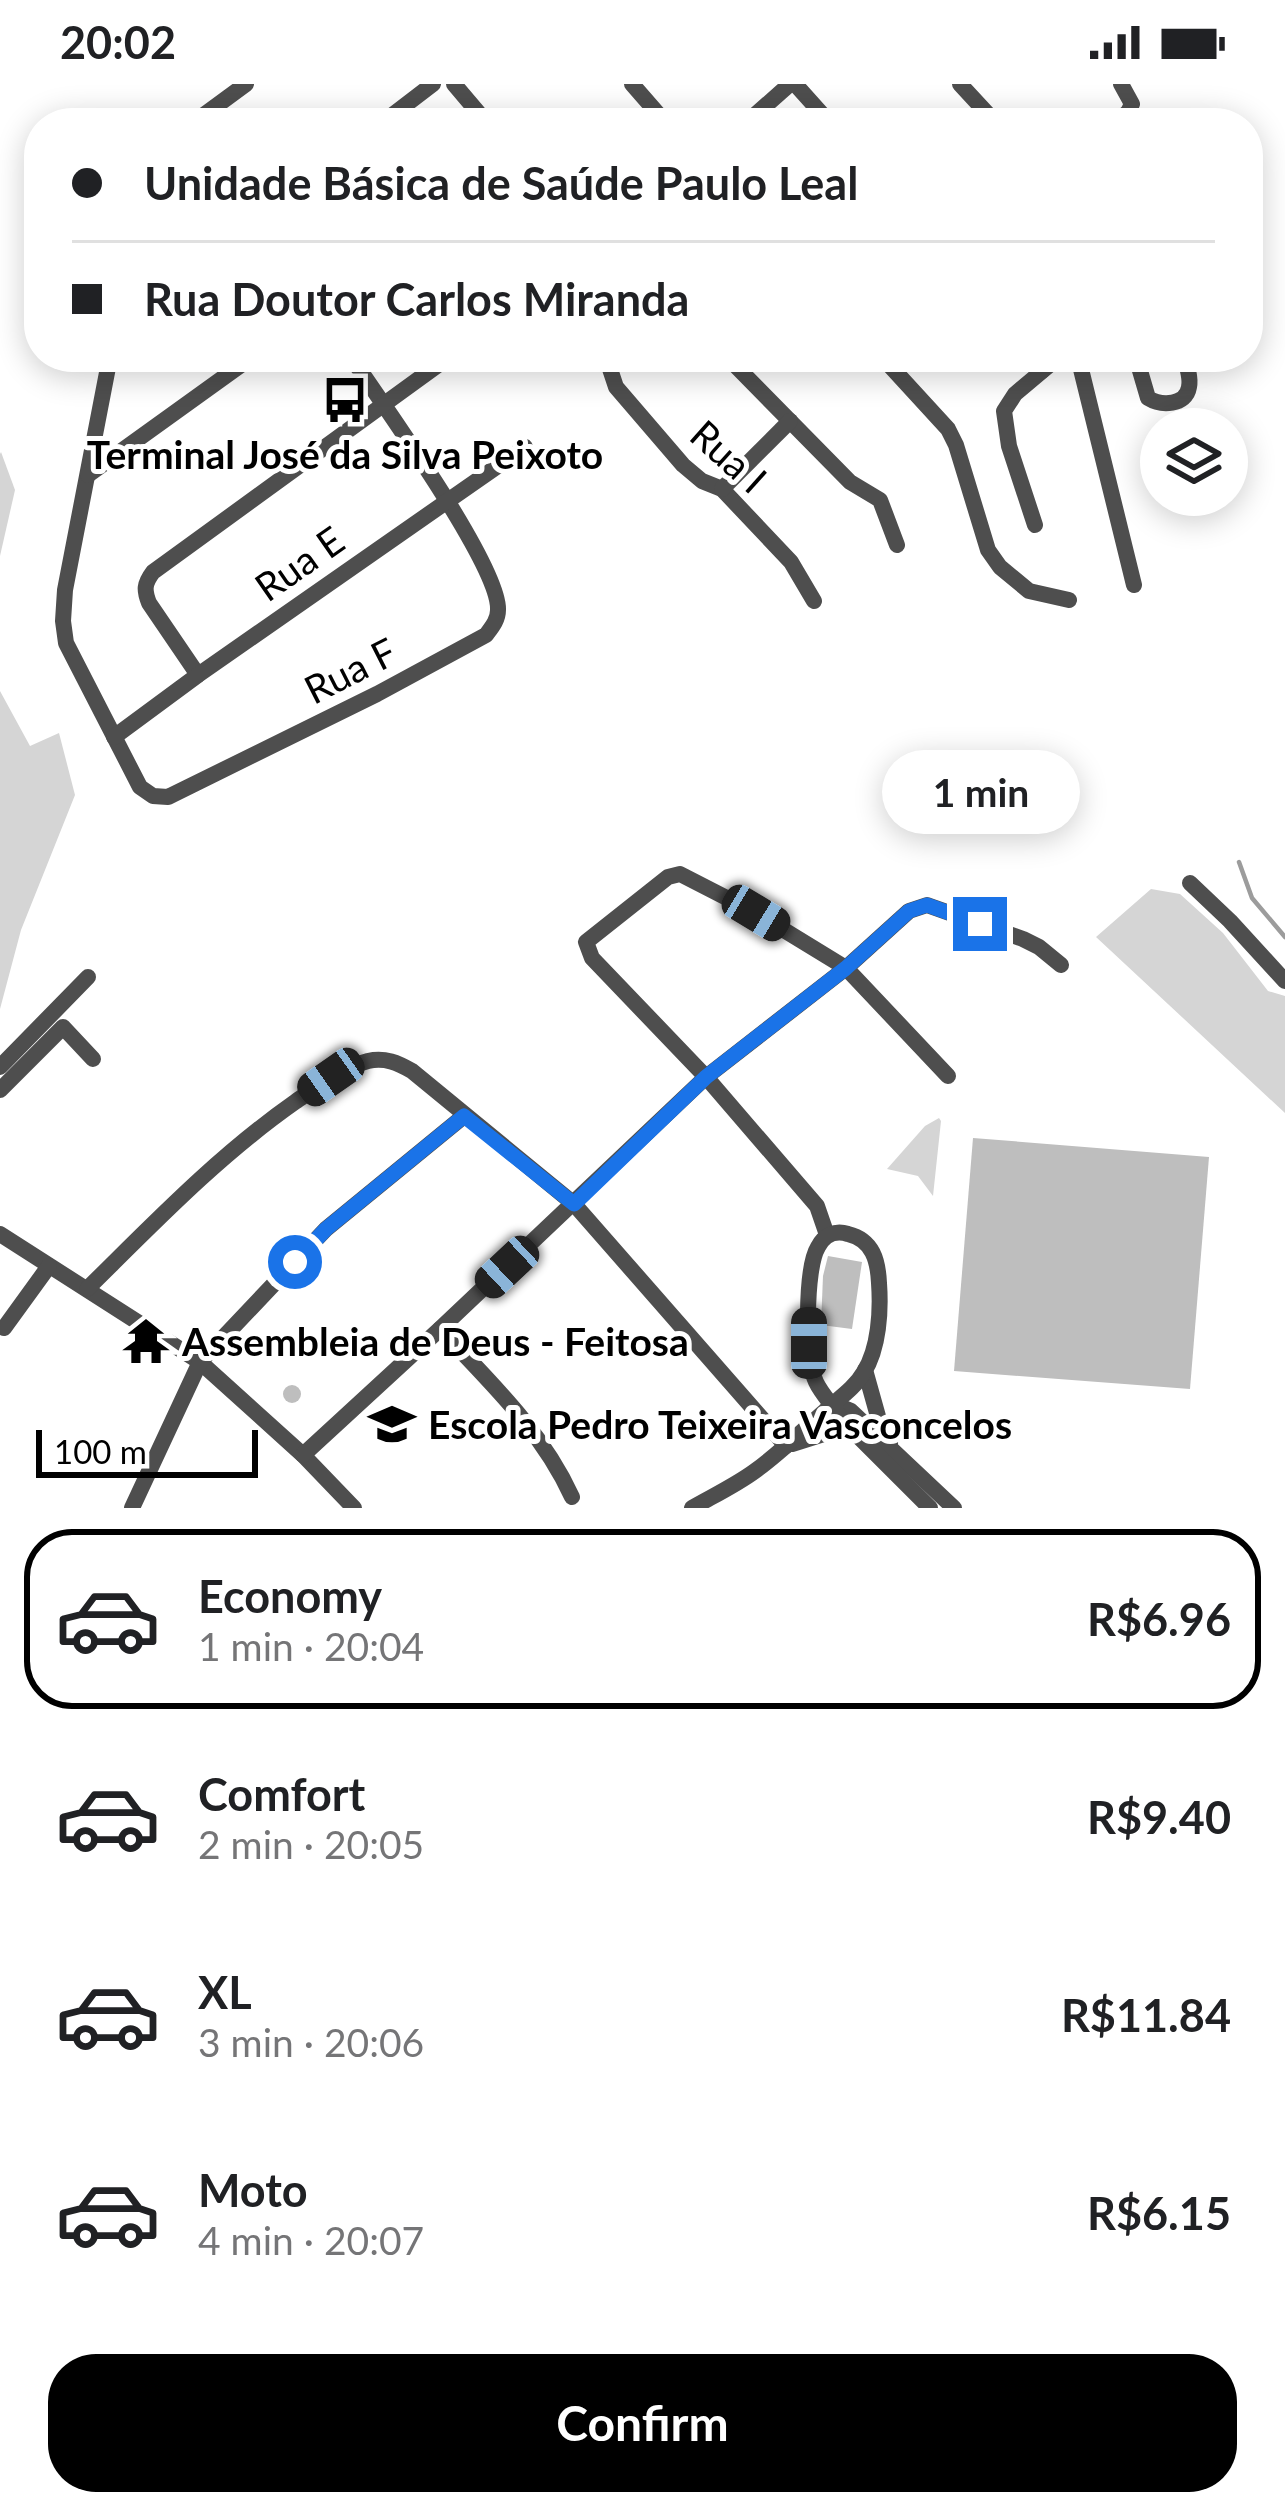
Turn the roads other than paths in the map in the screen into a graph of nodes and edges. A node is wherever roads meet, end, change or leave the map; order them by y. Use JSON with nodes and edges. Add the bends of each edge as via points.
{"nodes":[{"id":1,"x":246,"y":84,"type":"edge"},
{"id":2,"x":433,"y":84,"type":"edge"},
{"id":3,"x":454,"y":84,"type":"edge"},
{"id":4,"x":632,"y":84,"type":"edge"},
{"id":5,"x":792,"y":84,"type":"edge"},
{"id":6,"x":960,"y":84,"type":"edge"},
{"id":7,"x":214,"y":108,"type":"edge"},
{"id":8,"x":402,"y":108,"type":"edge"},
{"id":9,"x":474,"y":108,"type":"edge"},
{"id":10,"x":653,"y":108,"type":"edge"},
{"id":11,"x":764,"y":108,"type":"edge"},
{"id":12,"x":815,"y":108,"type":"edge"},
{"id":13,"x":982,"y":108,"type":"edge"},
{"id":14,"x":107,"y":372,"type":"edge"},
{"id":15,"x":231,"y":372,"type":"edge"},
{"id":16,"x":360,"y":372,"type":"edge"},
{"id":17,"x":427,"y":372,"type":"edge"},
{"id":18,"x":611,"y":372,"type":"edge"},
{"id":19,"x":742,"y":372,"type":"edge"},
{"id":20,"x":896,"y":372,"type":"edge"},
{"id":21,"x":1031,"y":372,"type":"edge"},
{"id":22,"x":1082,"y":372,"type":"edge"},
{"id":23,"x":1140,"y":372,"type":"edge"},
{"id":24,"x":1188,"y":372,"type":"edge"},
{"id":25,"x":382,"y":404,"type":"junction"},
{"id":26,"x":790,"y":421,"type":"junction"},
{"id":27,"x":525,"y":447,"type":"dead end"},
{"id":28,"x":88,"y":475,"type":"junction"},
{"id":29,"x":722,"y":489,"type":"junction"},
{"id":30,"x":446,"y":501,"type":"junction"},
{"id":31,"x":1035,"y":525,"type":"dead end"},
{"id":32,"x":897,"y":544,"type":"dead end"},
{"id":33,"x":1134,"y":585,"type":"dead end"},
{"id":34,"x":1069,"y":600,"type":"dead end"},
{"id":35,"x":814,"y":601,"type":"dead end"},
{"id":36,"x":198,"y":675,"type":"junction"},
{"id":37,"x":114,"y":737,"type":"junction"},
{"id":38,"x":1190,"y":884,"type":"dead end"},
{"id":39,"x":1061,"y":965,"type":"dead end"},
{"id":40,"x":846,"y":968,"type":"junction"},
{"id":41,"x":88,"y":977,"type":"dead end"},
{"id":42,"x":1285,"y":981,"type":"edge"},
{"id":43,"x":93,"y":1059,"type":"dead end"},
{"id":44,"x":0,"y":1067,"type":"edge"},
{"id":45,"x":948,"y":1076,"type":"dead end"},
{"id":46,"x":706,"y":1077,"type":"junction"},
{"id":47,"x":0,"y":1090,"type":"edge"},
{"id":48,"x":464,"y":1116,"type":"junction"},
{"id":49,"x":574,"y":1204,"type":"junction"},
{"id":50,"x":0,"y":1234,"type":"edge"},
{"id":51,"x":827,"y":1235,"type":"junction"},
{"id":52,"x":49,"y":1266,"type":"junction"},
{"id":53,"x":87,"y":1289,"type":"junction"},
{"id":54,"x":4,"y":1328,"type":"dead end"},
{"id":55,"x":440,"y":1329,"type":"junction"},
{"id":56,"x":200,"y":1362,"type":"junction"},
{"id":57,"x":866,"y":1370,"type":"junction"},
{"id":58,"x":834,"y":1395,"type":"junction"},
{"id":59,"x":853,"y":1432,"type":"junction"},
{"id":60,"x":786,"y":1446,"type":"junction"},
{"id":61,"x":896,"y":1454,"type":"junction"},
{"id":62,"x":303,"y":1455,"type":"junction"},
{"id":63,"x":572,"y":1497,"type":"dead end"},
{"id":64,"x":132,"y":1508,"type":"edge"},
{"id":65,"x":354,"y":1508,"type":"edge"},
{"id":66,"x":692,"y":1508,"type":"edge"},
{"id":67,"x":930,"y":1508,"type":"edge"},
{"id":68,"x":954,"y":1508,"type":"edge"}],
"edges":[{"from":1,"to":7,"type":"street"},
{"from":2,"to":8,"type":"street"},
{"from":3,"to":9,"type":"street"},
{"from":4,"to":10,"type":"street"},
{"from":5,"to":11,"type":"street"},
{"from":5,"to":12,"type":"street"},
{"from":6,"to":13,"type":"street"},
{"from":14,"to":28,"type":"street"},
{"from":15,"to":28,"type":"street"},
{"from":16,"to":25,"type":"street"},
{"from":17,"to":25,"type":"street"},
{"from":18,"to":29,"type":"street","name":"Rua I","via":[[683,465]]},
{"from":19,"to":26,"type":"street"},
{"from":20,"to":34,"type":"street","via":[[948,429],[1000,567],[1029,591]]},
{"from":21,"to":31,"type":"street","via":[[1003,416]]},
{"from":22,"to":33,"type":"street"},
{"from":23,"to":24,"type":"street","via":[[1148,398],[1163,404],[1187,394]]},
{"from":25,"to":30,"type":"street"},
{"from":25,"to":36,"type":"street","via":[[146,582],[149,603]]},
{"from":26,"to":29,"type":"street"},
{"from":26,"to":32,"type":"street","via":[[850,482],[880,500]]},
{"from":27,"to":30,"type":"street","name":"Rua E"},
{"from":28,"to":37,"type":"street","via":[[63,622]]},
{"from":29,"to":35,"type":"street","name":"Rua I","via":[[790,562]]},
{"from":30,"to":36,"type":"street","name":"Rua E"},
{"from":30,"to":37,"type":"street","name":"Rua F","via":[[491,577],[499,613],[486,634],[167,797],[140,787]]},
{"from":36,"to":37,"type":"street","name":"Rua E"},
{"from":38,"to":42,"type":"street"},
{"from":39,"to":40,"type":"street","via":[[1023,939],[927,905],[909,911]]},
{"from":40,"to":45,"type":"street"},
{"from":40,"to":46,"type":"street"},
{"from":40,"to":46,"type":"street","via":[[680,874],[656,885],[586,942],[592,958]]},
{"from":41,"to":44,"type":"street"},
{"from":43,"to":47,"type":"street","via":[[64,1027]]},
{"from":46,"to":49,"type":"street"},
{"from":46,"to":51,"type":"street","via":[[817,1206]]},
{"from":48,"to":49,"type":"street"},
{"from":48,"to":53,"type":"street","via":[[386,1059],[331,1077],[246,1137]]},
{"from":48,"to":56,"type":"street","via":[[326,1229]]},
{"from":49,"to":55,"type":"street"},
{"from":49,"to":60,"type":"street"},
{"from":50,"to":52,"type":"street"},
{"from":51,"to":57,"type":"street","via":[[857,1237],[878,1264],[878,1323]]},
{"from":51,"to":58,"type":"street","via":[[814,1255],[809,1343],[814,1377]]},
{"from":52,"to":53,"type":"street"},
{"from":52,"to":54,"type":"street"},
{"from":53,"to":56,"type":"street"},
{"from":55,"to":62,"type":"street"},
{"from":55,"to":63,"type":"street","via":[[526,1421]]},
{"from":56,"to":62,"type":"street"},
{"from":56,"to":64,"type":"street"},
{"from":57,"to":58,"type":"street"},
{"from":57,"to":61,"type":"street"},
{"from":58,"to":59,"type":"street"},
{"from":58,"to":60,"type":"street"},
{"from":58,"to":61,"type":"street"},
{"from":59,"to":60,"type":"street"},
{"from":59,"to":67,"type":"street"},
{"from":60,"to":66,"type":"street"},
{"from":61,"to":68,"type":"street"},
{"from":62,"to":65,"type":"street"}]}
